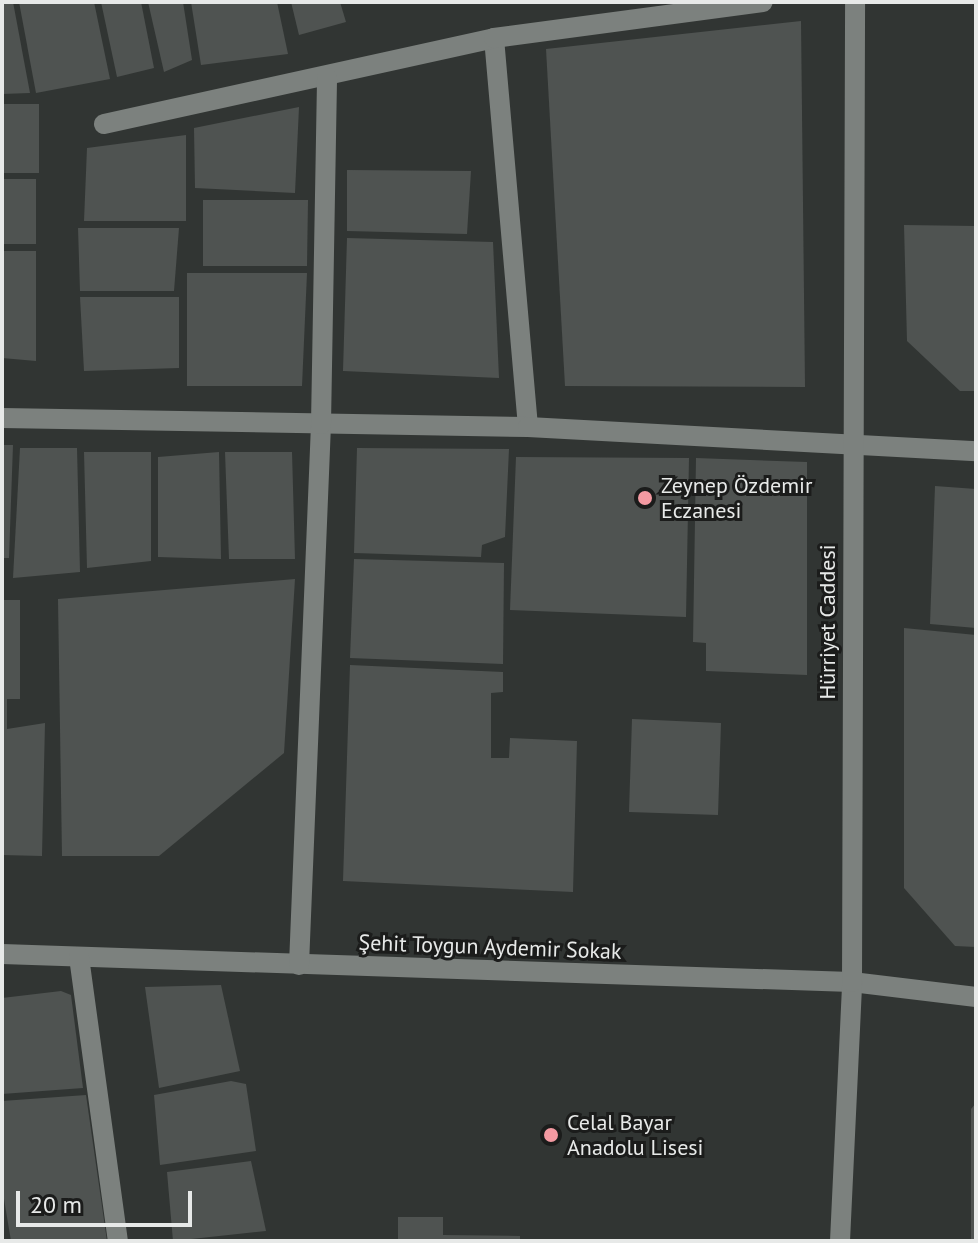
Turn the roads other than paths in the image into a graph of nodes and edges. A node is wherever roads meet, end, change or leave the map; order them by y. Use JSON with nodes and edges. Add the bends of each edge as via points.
{"nodes":[{"id":1,"x":763,"y":2,"type":"edge"},
{"id":2,"x":855,"y":2,"type":"edge"},
{"id":3,"x":494,"y":38,"type":"junction"},
{"id":4,"x":327,"y":78,"type":"junction"},
{"id":5,"x":104,"y":124,"type":"dead end"},
{"id":6,"x":2,"y":418,"type":"edge"},
{"id":7,"x":321,"y":424,"type":"junction"},
{"id":8,"x":528,"y":427,"type":"junction"},
{"id":9,"x":851,"y":443,"type":"junction"},
{"id":10,"x":976,"y":451,"type":"edge"},
{"id":11,"x":2,"y":954,"type":"edge"},
{"id":12,"x":79,"y":957,"type":"junction"},
{"id":13,"x":299,"y":965,"type":"junction"},
{"id":14,"x":852,"y":982,"type":"junction"},
{"id":15,"x":976,"y":997,"type":"edge"},
{"id":16,"x":118,"y":1241,"type":"edge"},
{"id":17,"x":840,"y":1241,"type":"edge"}],
"edges":[{"from":1,"to":3,"type":"street"},
{"from":2,"to":9,"type":"street","name":"Hürriyet Caddesi"},
{"from":3,"to":4,"type":"street"},
{"from":3,"to":8,"type":"street"},
{"from":4,"to":5,"type":"street"},
{"from":4,"to":7,"type":"street"},
{"from":6,"to":7,"type":"street"},
{"from":7,"to":8,"type":"street"},
{"from":7,"to":13,"type":"street"},
{"from":8,"to":9,"type":"street"},
{"from":9,"to":10,"type":"street"},
{"from":9,"to":14,"type":"street","name":"Hürriyet Caddesi"},
{"from":11,"to":12,"type":"street","name":"Şehit Toygun Aydemir Sokak"},
{"from":12,"to":13,"type":"street","name":"Şehit Toygun Aydemir Sokak"},
{"from":12,"to":16,"type":"street"},
{"from":13,"to":14,"type":"street","name":"Şehit Toygun Aydemir Sokak"},
{"from":14,"to":15,"type":"street","name":"Şehit Toygun Aydemir Sokak"},
{"from":14,"to":17,"type":"street","name":"Hürriyet Caddesi"}]}
